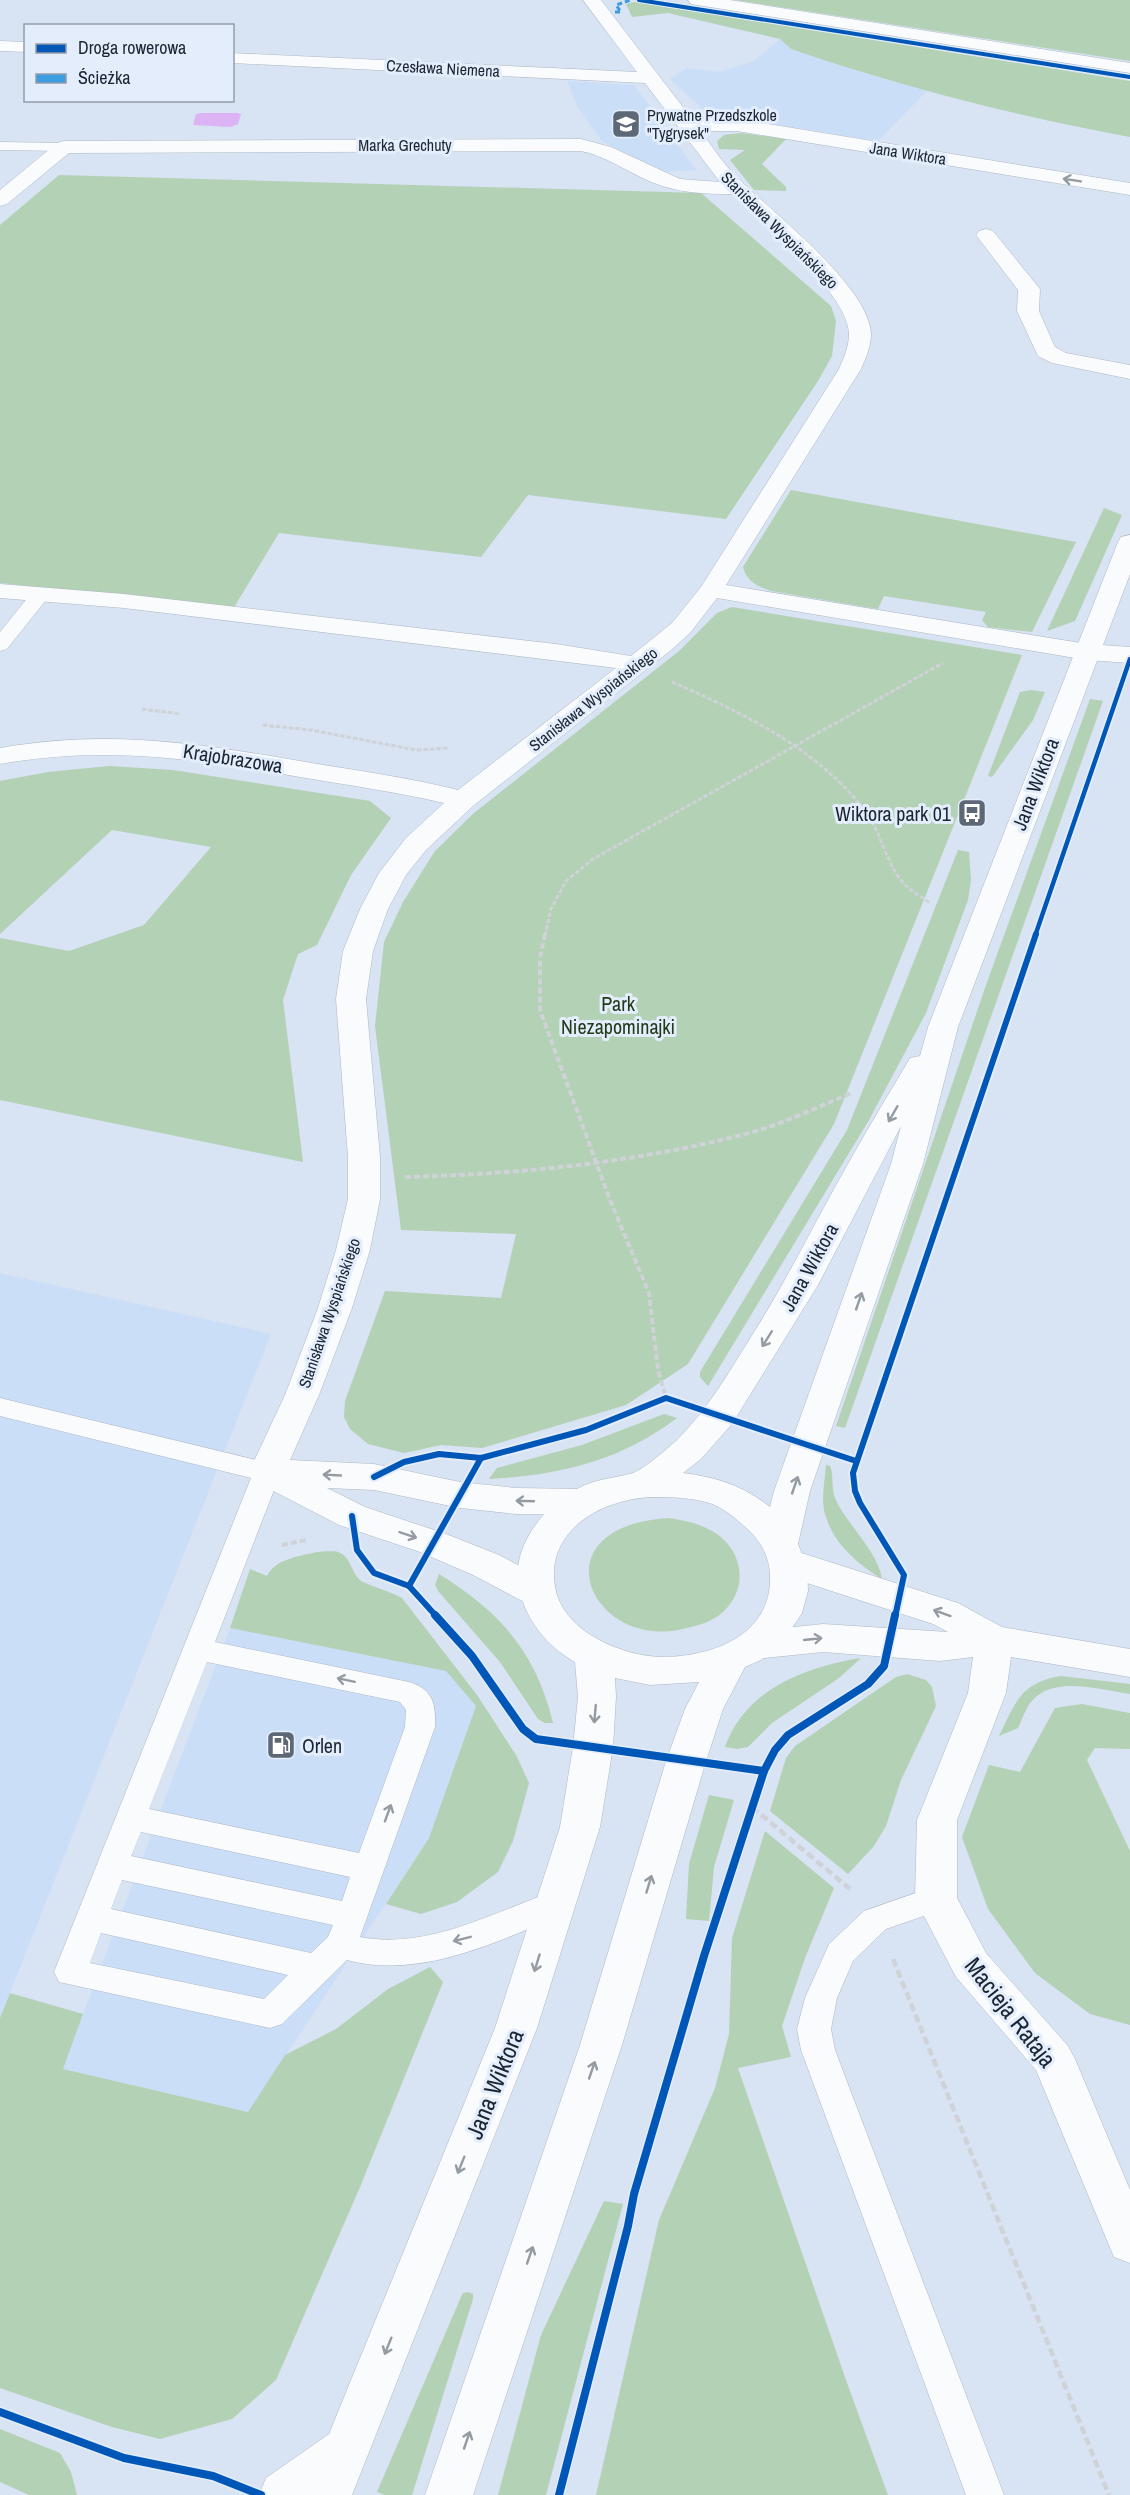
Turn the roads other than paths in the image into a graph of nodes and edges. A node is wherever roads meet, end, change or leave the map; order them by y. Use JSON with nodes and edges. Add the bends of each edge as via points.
{"nodes":[{"id":1,"x":592,"y":0,"type":"edge"},
{"id":2,"x":697,"y":0,"type":"edge"},
{"id":3,"x":0,"y":46,"type":"edge"},
{"id":4,"x":24,"y":47,"type":"edge"},
{"id":5,"x":234,"y":58,"type":"edge"},
{"id":6,"x":1130,"y":68,"type":"edge"},
{"id":7,"x":653,"y":78,"type":"junction"},
{"id":8,"x":686,"y":125,"type":"junction"},
{"id":9,"x":0,"y":146,"type":"edge"},
{"id":10,"x":64,"y":147,"type":"junction"},
{"id":11,"x":736,"y":188,"type":"junction"},
{"id":12,"x":1130,"y":189,"type":"edge"},
{"id":13,"x":0,"y":200,"type":"edge"},
{"id":14,"x":986,"y":235,"type":"dead end"},
{"id":15,"x":1130,"y":372,"type":"edge"},
{"id":16,"x":1130,"y":542,"type":"edge"},
{"id":17,"x":711,"y":590,"type":"junction"},
{"id":18,"x":0,"y":591,"type":"edge"},
{"id":19,"x":40,"y":595,"type":"junction"},
{"id":20,"x":0,"y":645,"type":"edge"},
{"id":21,"x":1087,"y":652,"type":"junction"},
{"id":22,"x":1130,"y":654,"type":"edge"},
{"id":23,"x":635,"y":666,"type":"junction"},
{"id":24,"x":0,"y":756,"type":"edge"},
{"id":25,"x":463,"y":800,"type":"junction"},
{"id":26,"x":943,"y":1027,"type":"junction"},
{"id":27,"x":0,"y":1407,"type":"edge"},
{"id":28,"x":267,"y":1472,"type":"junction"},
{"id":29,"x":644,"y":1484,"type":"junction"},
{"id":30,"x":584,"y":1502,"type":"junction"},
{"id":31,"x":785,"y":1552,"type":"junction"},
{"id":32,"x":537,"y":1592,"type":"junction"},
{"id":33,"x":994,"y":1640,"type":"junction"},
{"id":34,"x":197,"y":1649,"type":"junction"},
{"id":35,"x":742,"y":1652,"type":"junction"},
{"id":36,"x":594,"y":1656,"type":"junction"},
{"id":37,"x":1130,"y":1663,"type":"edge"},
{"id":38,"x":131,"y":1818,"type":"junction"},
{"id":39,"x":112,"y":1864,"type":"junction"},
{"id":40,"x":369,"y":1868,"type":"junction"},
{"id":41,"x":936,"y":1899,"type":"junction"},
{"id":42,"x":555,"y":1904,"type":"junction"},
{"id":43,"x":352,"y":1916,"type":"junction"},
{"id":44,"x":91,"y":1918,"type":"junction"},
{"id":45,"x":341,"y":1945,"type":"junction"},
{"id":46,"x":317,"y":1968,"type":"junction"},
{"id":47,"x":1130,"y":2243,"type":"edge"},
{"id":48,"x":346,"y":2450,"type":"junction"},
{"id":49,"x":283,"y":2495,"type":"edge"},
{"id":50,"x":328,"y":2495,"type":"edge"},
{"id":51,"x":449,"y":2495,"type":"edge"},
{"id":52,"x":985,"y":2495,"type":"edge"}],
"edges":[{"from":1,"to":7,"type":"street","name":"Stanisława Wyspiańskiego"},
{"from":2,"to":6,"type":"street"},
{"from":3,"to":4,"type":"street"},
{"from":5,"to":7,"type":"street","name":"Czesława Niemena"},
{"from":7,"to":8,"type":"street","name":"Stanisława Wyspiańskiego"},
{"from":8,"to":11,"type":"street","name":"Stanisława Wyspiańskiego"},
{"from":12,"to":8,"type":"street","name":"Jana Wiktora","one_way":true,"via":[[737,124]]},
{"from":9,"to":10,"type":"lane"},
{"from":10,"to":11,"type":"street","name":"Marka Grechuty","via":[[581,145],[612,152],[674,183]]},
{"from":10,"to":13,"type":"street"},
{"from":11,"to":17,"type":"street","name":"Stanisława Wyspiańskiego","via":[[832,280],[854,314],[860,332],[850,369]]},
{"from":14,"to":15,"type":"street","via":[[1029,289],[1028,311],[1046,351],[1060,358]]},
{"from":16,"to":21,"type":"street","name":"Jana Wiktora"},
{"from":17,"to":21,"type":"street"},
{"from":17,"to":23,"type":"street","name":"Stanisława Wyspiańskiego","via":[[681,628]]},
{"from":18,"to":19,"type":"street"},
{"from":19,"to":20,"type":"lane"},
{"from":19,"to":23,"type":"street","via":[[124,601],[556,652]]},
{"from":21,"to":22,"type":"street"},
{"from":21,"to":26,"type":"street","name":"Jana Wiktora"},
{"from":23,"to":25,"type":"street","name":"Stanisława Wyspiańskiego"},
{"from":24,"to":25,"type":"street","name":"Krajobrazowa","via":[[50,747],[92,745],[182,749]]},
{"from":25,"to":28,"type":"street","name":"Stanisława Wyspiańskiego","via":[[416,843],[393,873],[358,951],[351,999],[364,1199],[334,1308],[302,1395]]},
{"from":26,"to":29,"type":"street","name":"Jana Wiktora","one_way":true,"via":[[868,1156],[801,1284],[720,1415],[688,1450]]},
{"from":31,"to":26,"type":"street","name":"Jana Wiktora","one_way":true,"via":[[792,1491],[907,1164]]},
{"from":27,"to":28,"type":"lane"},
{"from":30,"to":28,"type":"street","one_way":true,"via":[[516,1501],[460,1495],[374,1477]]},
{"from":28,"to":32,"type":"street","one_way":true,"via":[[352,1516],[433,1543]]},
{"from":28,"to":34,"type":"lane"},
{"from":29,"to":30,"type":"street","via":[[612,1490]]},
{"from":29,"to":31,"type":"street","via":[[677,1484],[739,1502],[763,1520]]},
{"from":30,"to":32,"type":"street","via":[[560,1520],[544,1541],[536,1566]]},
{"from":33,"to":31,"type":"street","one_way":true,"via":[[945,1613],[898,1600]]},
{"from":31,"to":35,"type":"street","name":"Jana Wiktora","via":[[791,1585],[786,1607],[773,1628]]},
{"from":32,"to":36,"type":"street","via":[[548,1616],[567,1639]]},
{"from":35,"to":33,"type":"street","one_way":true,"via":[[823,1638],[940,1647]]},
{"from":33,"to":37,"type":"street"},
{"from":33,"to":41,"type":"street","name":"Macieja Rataja","via":[[987,1693],[937,1820]]},
{"from":34,"to":38,"type":"lane"},
{"from":40,"to":34,"type":"lane","one_way":true,"via":[[420,1727],[421,1707],[408,1693]]},
{"from":35,"to":36,"type":"street","via":[[698,1669],[662,1672],[626,1668]]},
{"from":51,"to":35,"type":"street","one_way":true,"via":[[601,2045],[693,1740],[704,1709]]},
{"from":36,"to":42,"type":"street","name":"Jana Wiktora","one_way":true,"via":[[597,1697],[584,1804]]},
{"from":38,"to":39,"type":"lane"},
{"from":38,"to":40,"type":"lane"},
{"from":39,"to":43,"type":"lane"},
{"from":39,"to":44,"type":"lane"},
{"from":40,"to":43,"type":"lane"},
{"from":41,"to":47,"type":"street","name":"Macieja Rataja","via":[[972,1965],[1053,2059]]},
{"from":41,"to":52,"type":"lane","via":[[875,1920],[840,1953],[821,1998],[814,2029],[818,2050]]},
{"from":42,"to":45,"type":"lane","one_way":true,"via":[[479,1935],[414,1951],[376,1952]]},
{"from":42,"to":48,"type":"street","name":"Jana Wiktora","one_way":true,"via":[[516,2028]]},
{"from":43,"to":45,"type":"lane"},
{"from":44,"to":46,"type":"lane"},
{"from":44,"to":46,"type":"lane","via":[[70,1972],[270,2014]]},
{"from":45,"to":46,"type":"lane"},
{"from":48,"to":49,"type":"street"},
{"from":48,"to":50,"type":"street","name":"Jana Wiktora"}]}
